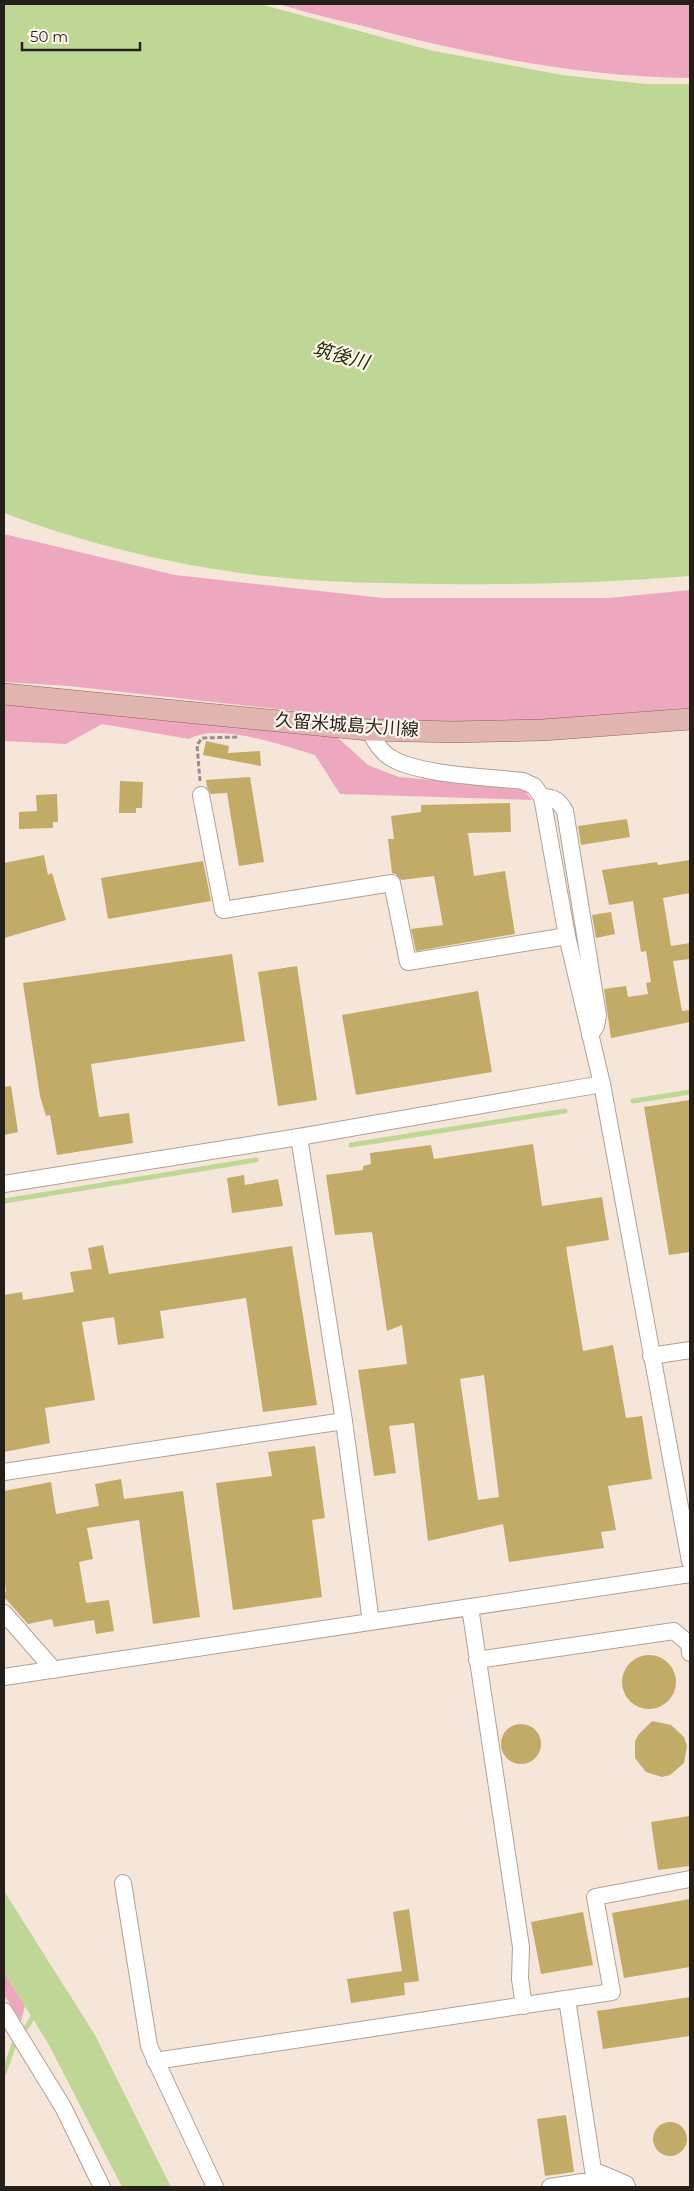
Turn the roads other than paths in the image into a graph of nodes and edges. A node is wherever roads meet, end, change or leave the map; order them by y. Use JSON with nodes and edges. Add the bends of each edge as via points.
{"nodes":[{"id":1,"x":4,"y":694,"type":"edge"},
{"id":2,"x":690,"y":719,"type":"edge"},
{"id":3,"x":369,"y":730,"type":"junction"},
{"id":4,"x":201,"y":795,"type":"road end"},
{"id":5,"x":542,"y":797,"type":"junction"},
{"id":6,"x":567,"y":936,"type":"junction"},
{"id":7,"x":590,"y":1035,"type":"junction"},
{"id":8,"x":602,"y":1084,"type":"junction"},
{"id":9,"x":300,"y":1137,"type":"junction"},
{"id":10,"x":4,"y":1184,"type":"edge"},
{"id":11,"x":690,"y":1350,"type":"edge"},
{"id":12,"x":651,"y":1356,"type":"junction"},
{"id":13,"x":344,"y":1421,"type":"junction"},
{"id":14,"x":4,"y":1472,"type":"edge"},
{"id":15,"x":690,"y":1561,"type":"edge"},
{"id":16,"x":690,"y":1574,"type":"edge"},
{"id":17,"x":470,"y":1607,"type":"junction"},
{"id":18,"x":4,"y":1613,"type":"edge"},
{"id":19,"x":371,"y":1622,"type":"junction"},
{"id":20,"x":690,"y":1653,"type":"edge"},
{"id":21,"x":477,"y":1660,"type":"junction"},
{"id":22,"x":54,"y":1670,"type":"junction"},
{"id":23,"x":4,"y":1677,"type":"edge"},
{"id":24,"x":690,"y":1879,"type":"edge"},
{"id":25,"x":124,"y":1883,"type":"dead end"},
{"id":26,"x":567,"y":1999,"type":"junction"},
{"id":27,"x":524,"y":2006,"type":"junction"},
{"id":28,"x":8,"y":2020,"type":"edge"},
{"id":29,"x":155,"y":2061,"type":"junction"},
{"id":30,"x":609,"y":2178,"type":"junction"},
{"id":31,"x":102,"y":2187,"type":"edge"},
{"id":32,"x":215,"y":2187,"type":"edge"},
{"id":33,"x":550,"y":2187,"type":"edge"},
{"id":34,"x":627,"y":2187,"type":"edge"}],
"edges":[{"from":1,"to":3,"type":"main road","name":"久留米城島大川線"},
{"from":2,"to":3,"type":"main road","name":"久留米城島大川線","via":[[543,730]]},
{"from":3,"to":5,"type":"street","via":[[378,747],[392,759],[417,768],[523,781],[534,786]]},
{"from":4,"to":6,"type":"street","via":[[223,910],[392,883],[408,962]]},
{"from":5,"to":6,"type":"street"},
{"from":5,"to":7,"type":"street","via":[[552,797],[565,812],[598,1015]]},
{"from":6,"to":7,"type":"street"},
{"from":7,"to":8,"type":"street"},
{"from":8,"to":9,"type":"street"},
{"from":8,"to":12,"type":"street"},
{"from":9,"to":10,"type":"street"},
{"from":9,"to":13,"type":"street"},
{"from":11,"to":12,"type":"street"},
{"from":12,"to":15,"type":"street"},
{"from":13,"to":14,"type":"street"},
{"from":13,"to":19,"type":"street"},
{"from":16,"to":17,"type":"street"},
{"from":17,"to":19,"type":"street"},
{"from":17,"to":21,"type":"street"},
{"from":18,"to":22,"type":"street"},
{"from":19,"to":22,"type":"street"},
{"from":20,"to":21,"type":"street","via":[[689,1644],[674,1631]]},
{"from":21,"to":27,"type":"street","via":[[522,1948],[520,1978]]},
{"from":22,"to":23,"type":"street"},
{"from":24,"to":26,"type":"street","via":[[595,1897],[612,1992]]},
{"from":25,"to":29,"type":"street","via":[[148,2046]]},
{"from":26,"to":27,"type":"street"},
{"from":26,"to":30,"type":"street","via":[[594,2170]]},
{"from":27,"to":29,"type":"street"},
{"from":28,"to":31,"type":"street","via":[[63,2107]]},
{"from":29,"to":32,"type":"street"},
{"from":30,"to":33,"type":"street"},
{"from":30,"to":34,"type":"street"}]}
